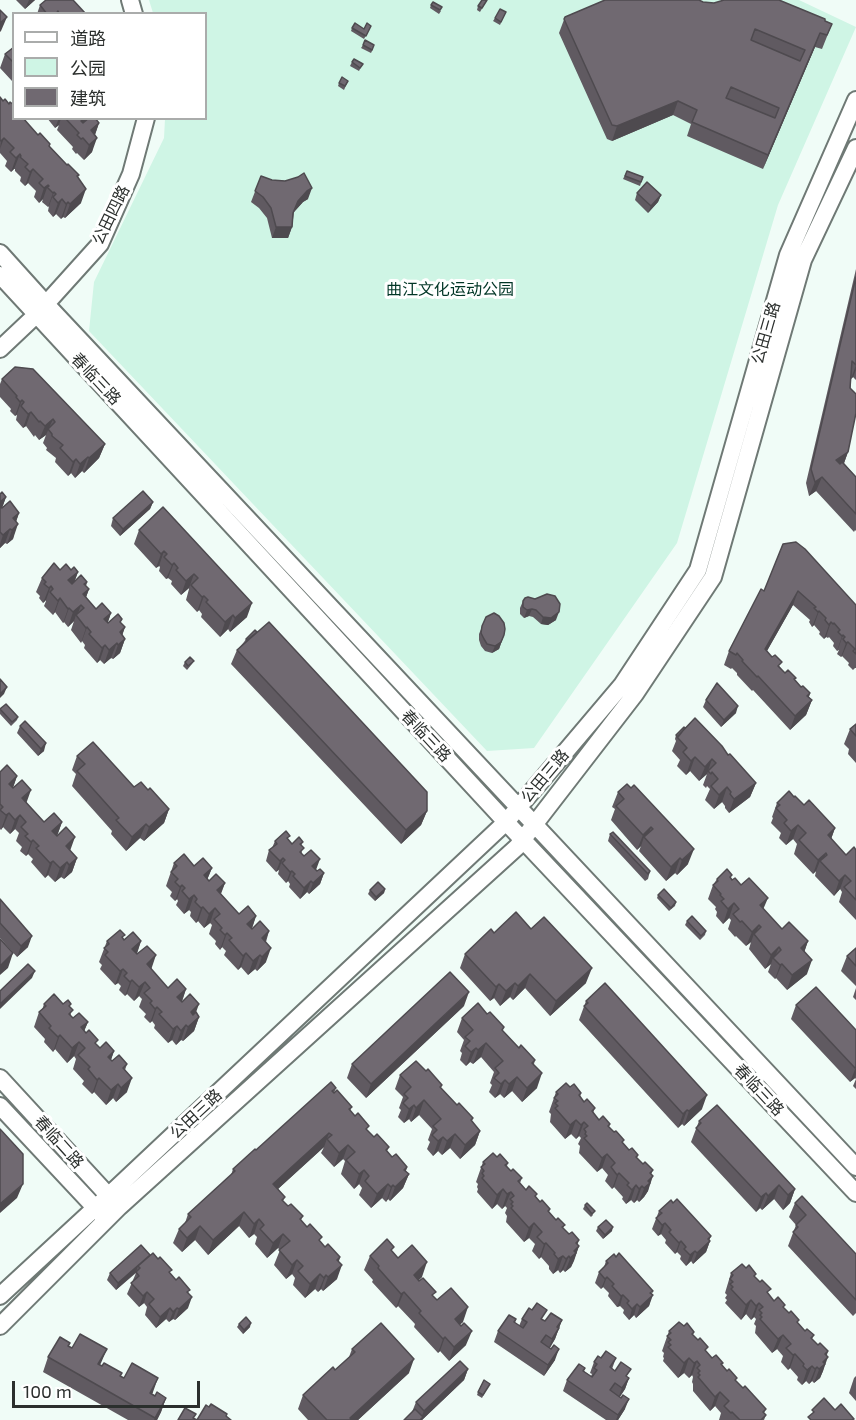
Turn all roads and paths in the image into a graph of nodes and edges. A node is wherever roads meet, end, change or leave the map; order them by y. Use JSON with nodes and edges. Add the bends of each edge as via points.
{"nodes":[{"id":1,"x":856,"y":100,"type":"edge"},
{"id":2,"x":145,"y":120,"type":"edge"},
{"id":3,"x":856,"y":148,"type":"edge"},
{"id":4,"x":0,"y":253,"type":"edge"},
{"id":5,"x":0,"y":275,"type":"edge"},
{"id":6,"x":41,"y":309,"type":"junction"},
{"id":7,"x":0,"y":349,"type":"edge"},
{"id":8,"x":518,"y":808,"type":"junction"},
{"id":9,"x":506,"y":822,"type":"junction"},
{"id":10,"x":534,"y":825,"type":"junction"},
{"id":11,"x":524,"y":840,"type":"junction"},
{"id":12,"x":0,"y":1078,"type":"edge"},
{"id":13,"x":0,"y":1106,"type":"edge"},
{"id":14,"x":856,"y":1167,"type":"edge"},
{"id":15,"x":856,"y":1193,"type":"edge"},
{"id":16,"x":113,"y":1201,"type":"junction"},
{"id":17,"x":101,"y":1214,"type":"junction"},
{"id":18,"x":0,"y":1296,"type":"edge"},
{"id":19,"x":0,"y":1326,"type":"edge"}],
"edges":[{"from":1,"to":8,"type":"street","name":"公田三路","via":[[788,255],[698,570],[622,685]]},
{"from":2,"to":6,"type":"street","name":"公田四路","via":[[131,174],[100,244]]},
{"from":3,"to":10,"type":"street","name":"公田三路","via":[[803,260],[713,577],[635,694]]},
{"from":4,"to":6,"type":"street","name":"春临三路"},
{"from":5,"to":6,"type":"street","name":"春临三路"},
{"from":6,"to":7,"type":"street","name":"公田四路"},
{"from":6,"to":8,"type":"street","name":"春临三路"},
{"from":6,"to":9,"type":"street","name":"春临三路"},
{"from":8,"to":9,"type":"street","name":"公田三路"},
{"from":8,"to":10,"type":"street","name":"春临三路"},
{"from":9,"to":11,"type":"street","name":"春临三路"},
{"from":9,"to":16,"type":"street","name":"公田三路"},
{"from":10,"to":11,"type":"street","name":"公田三路"},
{"from":10,"to":14,"type":"street","name":"春临三路"},
{"from":11,"to":15,"type":"street","name":"春临三路"},
{"from":11,"to":16,"type":"street","name":"公田三路"},
{"from":12,"to":16,"type":"street","name":"春临二路"},
{"from":13,"to":17,"type":"street","name":"春临二路"},
{"from":16,"to":17,"type":"street","name":"公田三路"},
{"from":17,"to":18,"type":"street","name":"公田三路"},
{"from":17,"to":19,"type":"street","name":"公田三路"}]}
